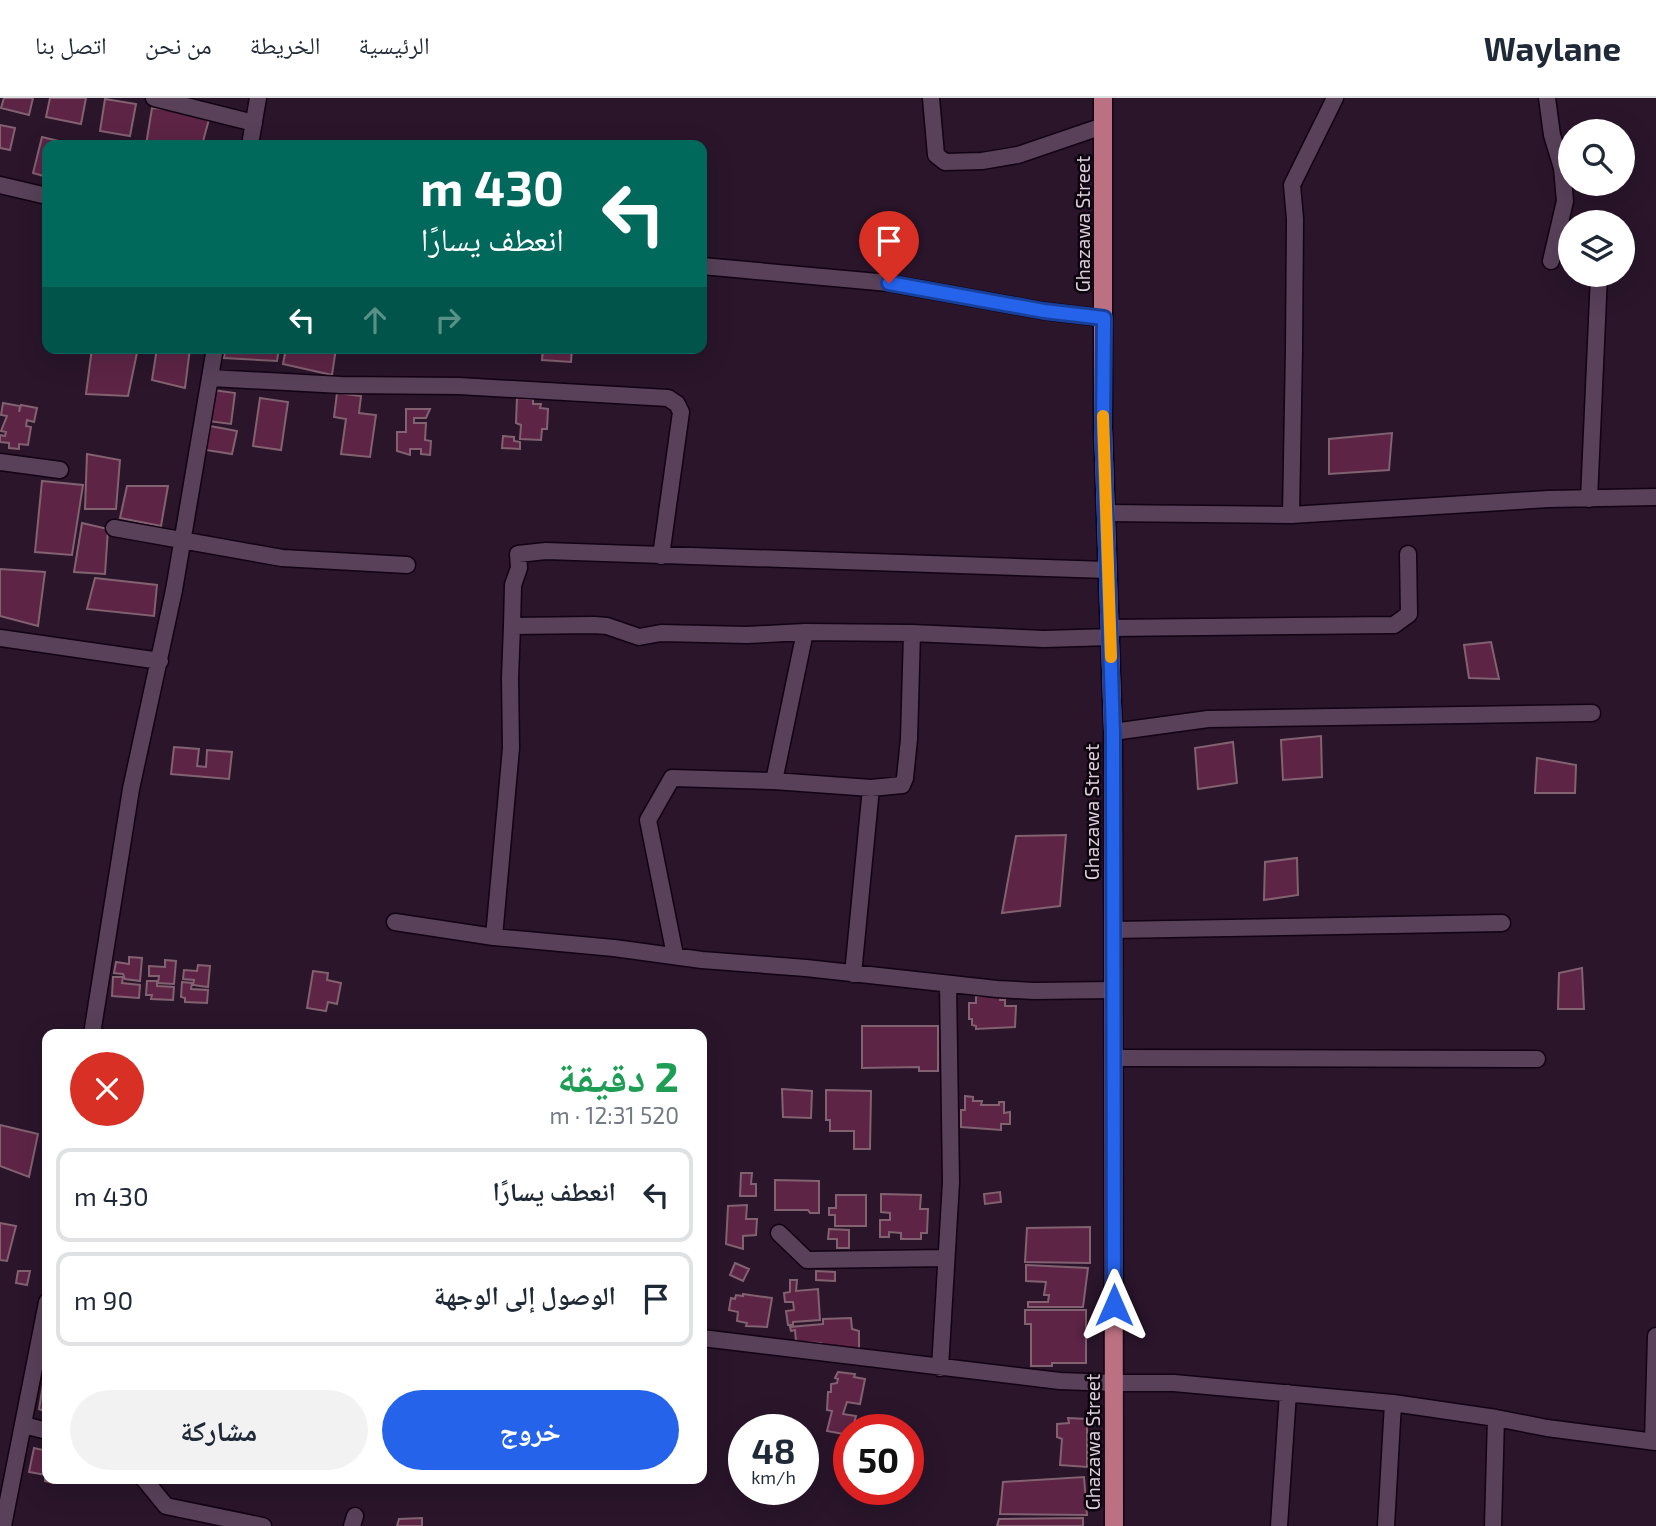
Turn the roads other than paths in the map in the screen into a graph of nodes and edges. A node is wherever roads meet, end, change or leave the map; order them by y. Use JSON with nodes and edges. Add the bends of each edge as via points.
{"nodes":[{"id":1,"x":154,"y":98,"type":"edge"},
{"id":2,"x":258,"y":98,"type":"edge"},
{"id":3,"x":931,"y":98,"type":"edge"},
{"id":4,"x":1103,"y":98,"type":"edge"},
{"id":5,"x":1335,"y":98,"type":"edge"},
{"id":6,"x":1547,"y":98,"type":"edge"},
{"id":7,"x":254,"y":123,"type":"junction"},
{"id":8,"x":1103,"y":126,"type":"junction"},
{"id":9,"x":251,"y":140,"type":"edge"},
{"id":10,"x":0,"y":185,"type":"edge"},
{"id":11,"x":42,"y":195,"type":"edge"},
{"id":12,"x":1551,"y":261,"type":"dead end"},
{"id":13,"x":707,"y":266,"type":"edge"},
{"id":14,"x":1598,"y":287,"type":"edge"},
{"id":15,"x":1104,"y":318,"type":"junction"},
{"id":16,"x":214,"y":354,"type":"edge"},
{"id":17,"x":211,"y":379,"type":"junction"},
{"id":18,"x":0,"y":462,"type":"edge"},
{"id":19,"x":60,"y":470,"type":"dead end"},
{"id":20,"x":1656,"y":497,"type":"edge"},
{"id":21,"x":1589,"y":499,"type":"junction"},
{"id":22,"x":1107,"y":513,"type":"junction"},
{"id":23,"x":1291,"y":515,"type":"junction"},
{"id":24,"x":114,"y":528,"type":"dead end"},
{"id":25,"x":182,"y":540,"type":"junction"},
{"id":26,"x":1408,"y":554,"type":"dead end"},
{"id":27,"x":661,"y":556,"type":"junction"},
{"id":28,"x":407,"y":565,"type":"dead end"},
{"id":29,"x":1107,"y":570,"type":"junction"},
{"id":30,"x":512,"y":626,"type":"junction"},
{"id":31,"x":805,"y":632,"type":"junction"},
{"id":32,"x":912,"y":633,"type":"junction"},
{"id":33,"x":1111,"y":633,"type":"junction"},
{"id":34,"x":0,"y":638,"type":"edge"},
{"id":35,"x":160,"y":662,"type":"junction"},
{"id":36,"x":1592,"y":713,"type":"dead end"},
{"id":37,"x":1113,"y":732,"type":"junction"},
{"id":38,"x":774,"y":781,"type":"junction"},
{"id":39,"x":871,"y":788,"type":"junction"},
{"id":40,"x":395,"y":922,"type":"dead end"},
{"id":41,"x":1503,"y":923,"type":"dead end"},
{"id":42,"x":1113,"y":930,"type":"junction"},
{"id":43,"x":494,"y":937,"type":"junction"},
{"id":44,"x":676,"y":955,"type":"junction"},
{"id":45,"x":852,"y":974,"type":"junction"},
{"id":46,"x":948,"y":984,"type":"junction"},
{"id":47,"x":1114,"y":990,"type":"junction"},
{"id":48,"x":93,"y":1029,"type":"edge"},
{"id":49,"x":1115,"y":1058,"type":"junction"},
{"id":50,"x":1537,"y":1059,"type":"dead end"},
{"id":51,"x":779,"y":1233,"type":"dead end"},
{"id":52,"x":946,"y":1258,"type":"junction"},
{"id":53,"x":42,"y":1335,"type":"edge"},
{"id":54,"x":1656,"y":1336,"type":"edge"},
{"id":55,"x":707,"y":1339,"type":"edge"},
{"id":56,"x":940,"y":1368,"type":"junction"},
{"id":57,"x":1114,"y":1384,"type":"junction"},
{"id":58,"x":1288,"y":1393,"type":"junction"},
{"id":59,"x":1394,"y":1403,"type":"junction"},
{"id":60,"x":1496,"y":1418,"type":"junction"},
{"id":61,"x":24,"y":1425,"type":"junction"},
{"id":62,"x":42,"y":1430,"type":"edge"},
{"id":63,"x":1654,"y":1442,"type":"edge"},
{"id":64,"x":149,"y":1484,"type":"edge"},
{"id":65,"x":3,"y":1526,"type":"edge"},
{"id":66,"x":263,"y":1526,"type":"edge"},
{"id":67,"x":1114,"y":1526,"type":"edge"},
{"id":68,"x":1279,"y":1526,"type":"edge"},
{"id":69,"x":1387,"y":1526,"type":"edge"},
{"id":70,"x":1493,"y":1526,"type":"edge"}],
"edges":[{"from":1,"to":7,"type":"street"},
{"from":2,"to":7,"type":"street"},
{"from":3,"to":8,"type":"street","via":[[936,155],[945,162],[1018,155]]},
{"from":4,"to":8,"type":"main road","name":"Ghazawa Street"},
{"from":5,"to":23,"type":"street","via":[[1292,184]]},
{"from":6,"to":12,"type":"street","via":[[1565,201]]},
{"from":7,"to":9,"type":"street"},
{"from":8,"to":15,"type":"main road","name":"Ghazawa Street"},
{"from":10,"to":11,"type":"street"},
{"from":13,"to":15,"type":"street","via":[[889,283]]},
{"from":14,"to":21,"type":"street"},
{"from":15,"to":22,"type":"main road","name":"Ghazawa Street"},
{"from":16,"to":17,"type":"street"},
{"from":17,"to":25,"type":"street"},
{"from":17,"to":27,"type":"street","via":[[668,398],[681,412]]},
{"from":18,"to":19,"type":"street"},
{"from":20,"to":21,"type":"street"},
{"from":21,"to":23,"type":"street"},
{"from":22,"to":23,"type":"street"},
{"from":22,"to":29,"type":"main road","name":"Ghazawa Street"},
{"from":24,"to":25,"type":"street"},
{"from":25,"to":28,"type":"street","via":[[282,558]]},
{"from":25,"to":35,"type":"street"},
{"from":26,"to":33,"type":"street","via":[[1409,614],[1394,625]]},
{"from":27,"to":29,"type":"street"},
{"from":27,"to":30,"type":"street","via":[[581,551],[518,554]]},
{"from":29,"to":33,"type":"main road","name":"Ghazawa Street"},
{"from":30,"to":31,"type":"street","via":[[607,626],[639,637]]},
{"from":30,"to":43,"type":"street","via":[[511,748]]},
{"from":31,"to":32,"type":"street"},
{"from":31,"to":38,"type":"street"},
{"from":32,"to":33,"type":"street","via":[[1044,639]]},
{"from":32,"to":39,"type":"street","via":[[904,782]]},
{"from":33,"to":37,"type":"main road","name":"Ghazawa Street"},
{"from":34,"to":35,"type":"street"},
{"from":35,"to":48,"type":"street","via":[[131,789]]},
{"from":36,"to":37,"type":"street","via":[[1208,719]]},
{"from":37,"to":42,"type":"main road","name":"Ghazawa Street"},
{"from":38,"to":39,"type":"street"},
{"from":38,"to":44,"type":"street","via":[[672,778],[648,820]]},
{"from":39,"to":45,"type":"street"},
{"from":40,"to":43,"type":"street"},
{"from":41,"to":42,"type":"street"},
{"from":42,"to":47,"type":"main road","name":"Ghazawa Street"},
{"from":43,"to":44,"type":"street"},
{"from":44,"to":45,"type":"street"},
{"from":45,"to":46,"type":"street"},
{"from":46,"to":47,"type":"street","via":[[1034,992]]},
{"from":46,"to":52,"type":"street","via":[[951,1182]]},
{"from":47,"to":49,"type":"main road","name":"Ghazawa Street"},
{"from":49,"to":50,"type":"street"},
{"from":49,"to":57,"type":"main road","name":"Ghazawa Street"},
{"from":51,"to":52,"type":"street","via":[[807,1260]]},
{"from":52,"to":56,"type":"street"},
{"from":53,"to":61,"type":"street"},
{"from":54,"to":63,"type":"street"},
{"from":55,"to":56,"type":"street"},
{"from":56,"to":57,"type":"street"},
{"from":57,"to":58,"type":"street","via":[[1174,1383]]},
{"from":57,"to":67,"type":"main road","name":"Ghazawa Street"},
{"from":58,"to":59,"type":"street"},
{"from":58,"to":68,"type":"street"},
{"from":59,"to":60,"type":"street"},
{"from":59,"to":69,"type":"street"},
{"from":60,"to":63,"type":"street"},
{"from":60,"to":70,"type":"street"},
{"from":61,"to":62,"type":"street"},
{"from":61,"to":65,"type":"street"},
{"from":64,"to":66,"type":"street","via":[[166,1506]]}]}
